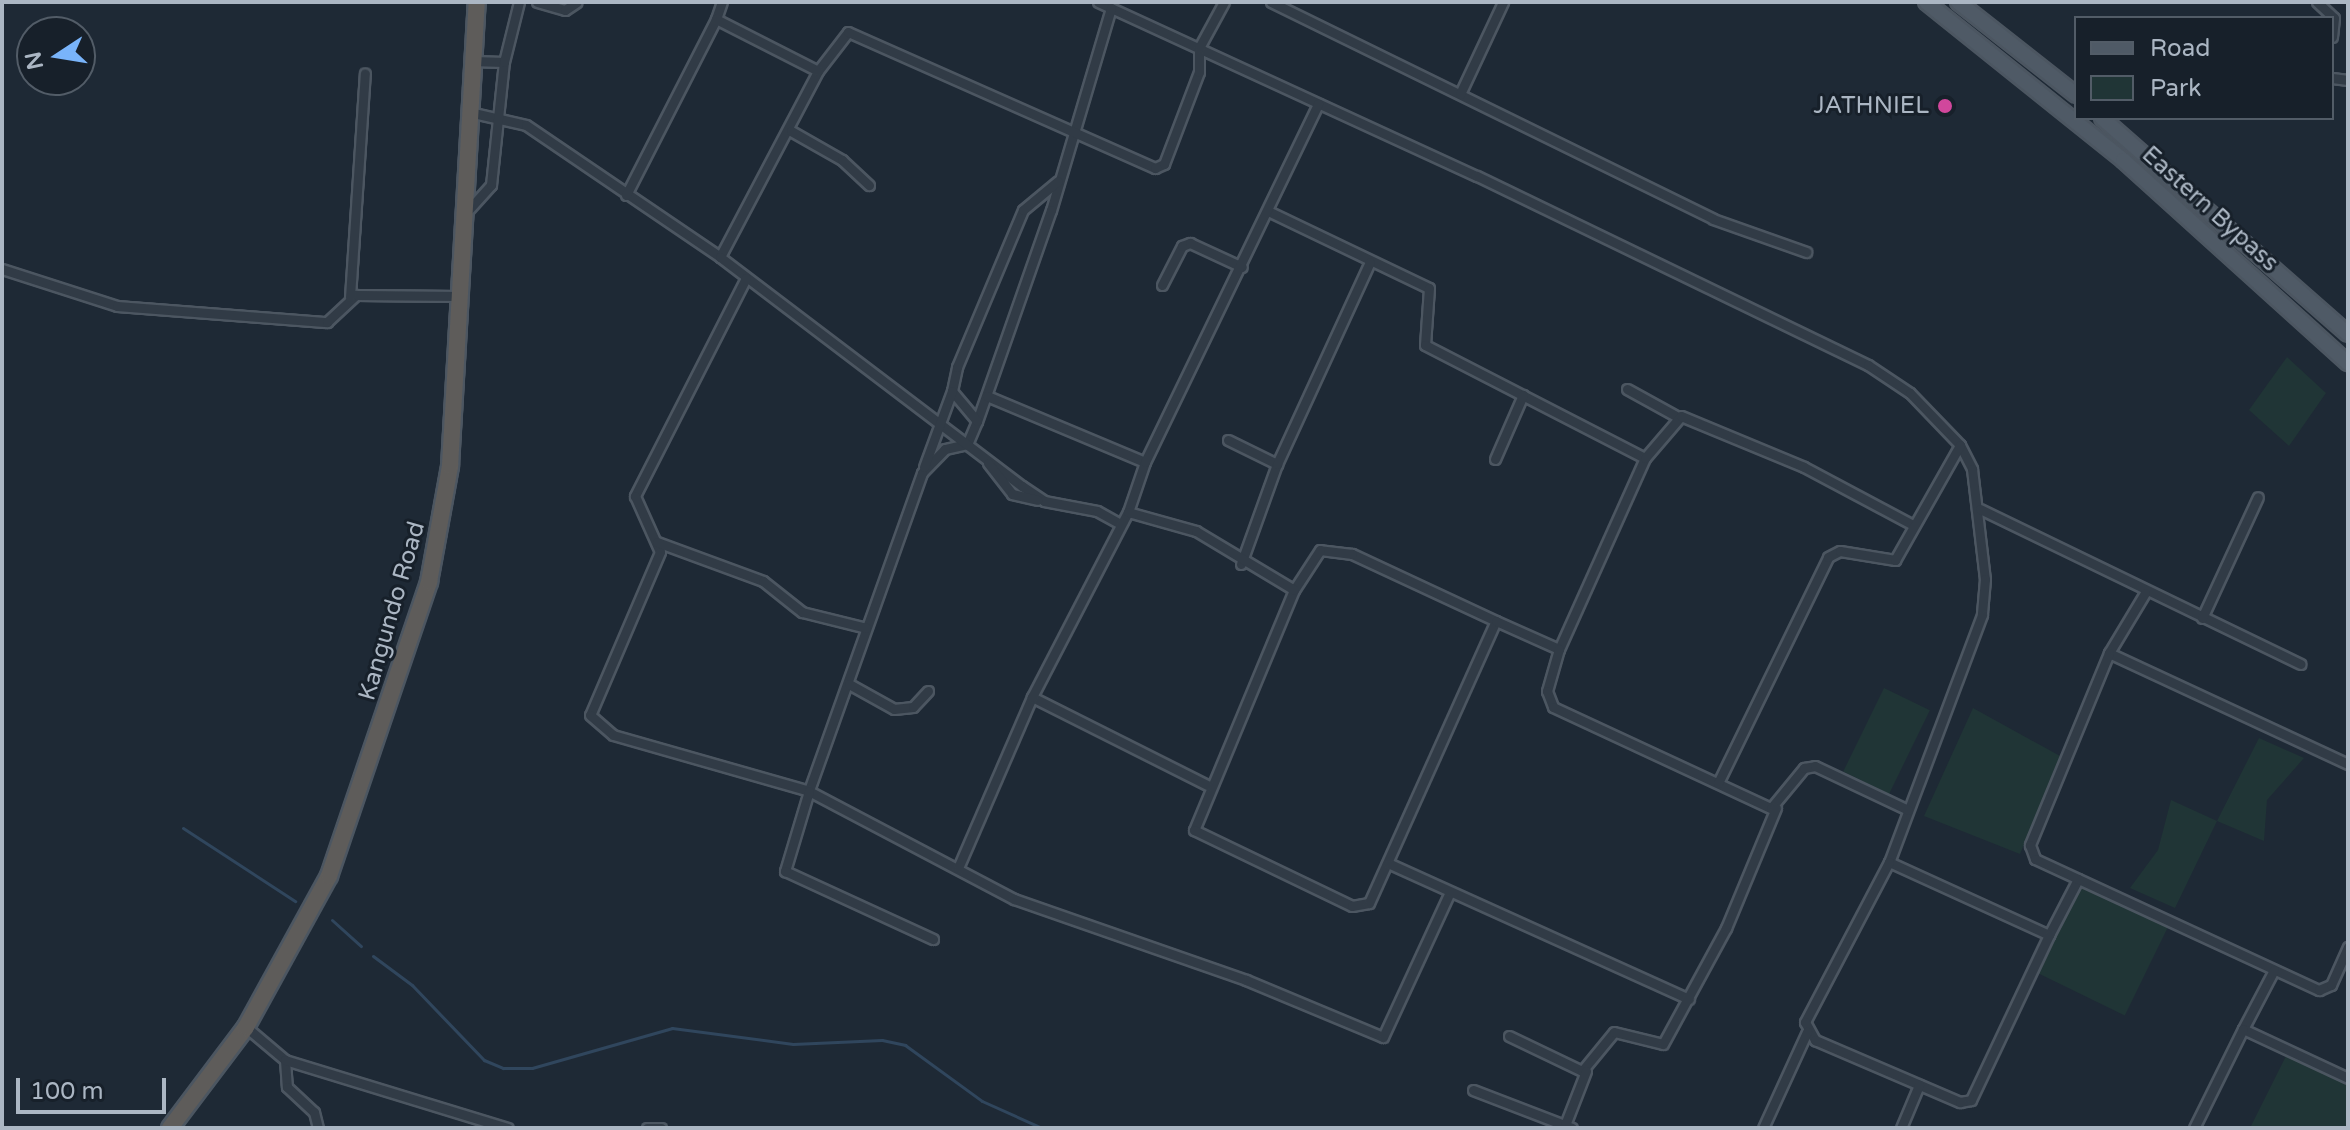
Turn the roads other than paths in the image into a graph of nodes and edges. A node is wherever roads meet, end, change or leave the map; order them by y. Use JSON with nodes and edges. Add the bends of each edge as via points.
{"nodes":[{"id":1,"x":477,"y":2,"type":"edge"},
{"id":2,"x":519,"y":2,"type":"edge"},
{"id":3,"x":537,"y":2,"type":"edge"},
{"id":4,"x":577,"y":2,"type":"edge"},
{"id":5,"x":722,"y":2,"type":"edge"},
{"id":6,"x":1098,"y":2,"type":"edge"},
{"id":7,"x":1224,"y":2,"type":"edge"},
{"id":8,"x":1271,"y":2,"type":"edge"},
{"id":9,"x":1503,"y":2,"type":"edge"},
{"id":10,"x":1926,"y":2,"type":"edge"},
{"id":11,"x":1958,"y":2,"type":"edge"},
{"id":12,"x":2317,"y":2,"type":"edge"},
{"id":13,"x":1111,"y":8,"type":"junction"},
{"id":14,"x":2332,"y":16,"type":"edge"},
{"id":15,"x":716,"y":19,"type":"junction"},
{"id":16,"x":1199,"y":48,"type":"junction"},
{"id":17,"x":472,"y":61,"type":"junction"},
{"id":18,"x":504,"y":62,"type":"junction"},
{"id":19,"x":818,"y":71,"type":"junction"},
{"id":20,"x":365,"y":74,"type":"dead end"},
{"id":21,"x":2074,"y":93,"type":"edge"},
{"id":22,"x":1460,"y":94,"type":"junction"},
{"id":23,"x":1318,"y":104,"type":"junction"},
{"id":24,"x":469,"y":112,"type":"junction"},
{"id":25,"x":501,"y":116,"type":"junction"},
{"id":26,"x":2104,"y":120,"type":"edge"},
{"id":27,"x":1073,"y":129,"type":"junction"},
{"id":28,"x":791,"y":131,"type":"junction"},
{"id":29,"x":1058,"y":181,"type":"junction"},
{"id":30,"x":869,"y":185,"type":"dead end"},
{"id":31,"x":626,"y":195,"type":"junction"},
{"id":32,"x":1268,"y":211,"type":"junction"},
{"id":33,"x":463,"y":216,"type":"junction"},
{"id":34,"x":1806,"y":252,"type":"dead end"},
{"id":35,"x":720,"y":257,"type":"junction"},
{"id":36,"x":1370,"y":262,"type":"junction"},
{"id":37,"x":1242,"y":267,"type":"junction"},
{"id":38,"x":2,"y":269,"type":"edge"},
{"id":39,"x":746,"y":278,"type":"junction"},
{"id":40,"x":1162,"y":285,"type":"dead end"},
{"id":41,"x":459,"y":296,"type":"junction"},
{"id":42,"x":350,"y":297,"type":"junction"},
{"id":43,"x":2348,"y":334,"type":"edge"},
{"id":44,"x":2348,"y":363,"type":"edge"},
{"id":45,"x":1627,"y":389,"type":"dead end"},
{"id":46,"x":952,"y":391,"type":"junction"},
{"id":47,"x":1523,"y":395,"type":"junction"},
{"id":48,"x":987,"y":396,"type":"junction"},
{"id":49,"x":1676,"y":416,"type":"junction"},
{"id":50,"x":977,"y":421,"type":"junction"},
{"id":51,"x":937,"y":429,"type":"junction"},
{"id":52,"x":1228,"y":440,"type":"dead end"},
{"id":53,"x":967,"y":444,"type":"junction"},
{"id":54,"x":1960,"y":445,"type":"junction"},
{"id":55,"x":1645,"y":458,"type":"junction"},
{"id":56,"x":1495,"y":459,"type":"dead end"},
{"id":57,"x":1145,"y":462,"type":"junction"},
{"id":58,"x":1277,"y":464,"type":"junction"},
{"id":59,"x":922,"y":473,"type":"junction"},
{"id":60,"x":2258,"y":497,"type":"dead end"},
{"id":61,"x":1980,"y":509,"type":"junction"},
{"id":62,"x":1128,"y":512,"type":"junction"},
{"id":63,"x":1117,"y":522,"type":"junction"},
{"id":64,"x":1913,"y":525,"type":"junction"},
{"id":65,"x":657,"y":542,"type":"junction"},
{"id":66,"x":1241,"y":564,"type":"junction"},
{"id":67,"x":1294,"y":590,"type":"junction"},
{"id":68,"x":2145,"y":593,"type":"junction"},
{"id":69,"x":2202,"y":618,"type":"junction"},
{"id":70,"x":1496,"y":621,"type":"junction"},
{"id":71,"x":866,"y":628,"type":"junction"},
{"id":72,"x":1559,"y":649,"type":"junction"},
{"id":73,"x":2109,"y":653,"type":"junction"},
{"id":74,"x":2300,"y":664,"type":"dead end"},
{"id":75,"x":849,"y":684,"type":"junction"},
{"id":76,"x":928,"y":691,"type":"dead end"},
{"id":77,"x":1032,"y":697,"type":"junction"},
{"id":78,"x":2348,"y":764,"type":"edge"},
{"id":79,"x":1718,"y":783,"type":"junction"},
{"id":80,"x":1207,"y":785,"type":"junction"},
{"id":81,"x":809,"y":791,"type":"junction"},
{"id":82,"x":1776,"y":808,"type":"junction"},
{"id":83,"x":1908,"y":810,"type":"junction"},
{"id":84,"x":1889,"y":862,"type":"junction"},
{"id":85,"x":1390,"y":864,"type":"junction"},
{"id":86,"x":958,"y":868,"type":"junction"},
{"id":87,"x":2078,"y":879,"type":"junction"},
{"id":88,"x":1449,"y":894,"type":"junction"},
{"id":89,"x":2049,"y":935,"type":"junction"},
{"id":90,"x":933,"y":939,"type":"dead end"},
{"id":91,"x":2348,"y":947,"type":"edge"},
{"id":92,"x":2274,"y":970,"type":"junction"},
{"id":93,"x":1689,"y":999,"type":"junction"},
{"id":94,"x":246,"y":1027,"type":"junction"},
{"id":95,"x":2243,"y":1029,"type":"junction"},
{"id":96,"x":1807,"y":1032,"type":"junction"},
{"id":97,"x":1509,"y":1036,"type":"dead end"},
{"id":98,"x":285,"y":1060,"type":"junction"},
{"id":99,"x":1586,"y":1071,"type":"junction"},
{"id":100,"x":2348,"y":1078,"type":"edge"},
{"id":101,"x":1919,"y":1085,"type":"junction"},
{"id":102,"x":1473,"y":1090,"type":"dead end"},
{"id":103,"x":1569,"y":1126,"type":"edge"},
{"id":104,"x":170,"y":1128,"type":"edge"},
{"id":105,"x":318,"y":1128,"type":"edge"},
{"id":106,"x":508,"y":1128,"type":"edge"},
{"id":107,"x":647,"y":1128,"type":"edge"},
{"id":108,"x":661,"y":1128,"type":"edge"},
{"id":109,"x":1763,"y":1128,"type":"edge"},
{"id":110,"x":1901,"y":1128,"type":"edge"},
{"id":111,"x":2194,"y":1128,"type":"edge"}],
"edges":[{"from":1,"to":17,"type":"highway","name":"Kangundo Road"},
{"from":2,"to":18,"type":"street"},
{"from":3,"to":4,"type":"street","via":[[565,10]]},
{"from":5,"to":15,"type":"street"},
{"from":6,"to":13,"type":"street"},
{"from":7,"to":16,"type":"street"},
{"from":8,"to":22,"type":"street"},
{"from":9,"to":22,"type":"street"},
{"from":10,"to":44,"type":"main road","name":"Eastern Bypass","via":[[2123,160]]},
{"from":11,"to":21,"type":"main road"},
{"from":12,"to":14,"type":"street"},
{"from":13,"to":16,"type":"street"},
{"from":13,"to":27,"type":"street"},
{"from":15,"to":19,"type":"street"},
{"from":15,"to":31,"type":"street"},
{"from":16,"to":23,"type":"street"},
{"from":16,"to":27,"type":"street","via":[[1199,72],[1161,168]]},
{"from":17,"to":18,"type":"street"},
{"from":17,"to":24,"type":"highway","name":"Kangundo Road"},
{"from":18,"to":25,"type":"street"},
{"from":19,"to":27,"type":"street","via":[[840,36],[859,33]]},
{"from":19,"to":28,"type":"street"},
{"from":20,"to":42,"type":"street"},
{"from":22,"to":34,"type":"street","via":[[1713,219]]},
{"from":23,"to":32,"type":"street"},
{"from":23,"to":54,"type":"street","via":[[1868,365],[1910,393]]},
{"from":24,"to":25,"type":"street"},
{"from":24,"to":33,"type":"highway","name":"Kangundo Road"},
{"from":25,"to":31,"type":"street","via":[[526,125]]},
{"from":25,"to":33,"type":"street","via":[[491,185]]},
{"from":26,"to":43,"type":"main road","name":"Eastern Bypass"},
{"from":27,"to":29,"type":"street"},
{"from":28,"to":30,"type":"street","via":[[842,160]]},
{"from":28,"to":35,"type":"street"},
{"from":29,"to":46,"type":"street","via":[[1023,210]]},
{"from":29,"to":48,"type":"street"},
{"from":31,"to":35,"type":"street"},
{"from":32,"to":36,"type":"street"},
{"from":32,"to":37,"type":"street"},
{"from":33,"to":41,"type":"highway","name":"Kangundo Road"},
{"from":35,"to":39,"type":"street"},
{"from":36,"to":47,"type":"street","via":[[1432,293],[1420,334],[1425,345]]},
{"from":36,"to":58,"type":"street"},
{"from":37,"to":40,"type":"street","via":[[1190,243],[1182,246]]},
{"from":37,"to":57,"type":"street"},
{"from":38,"to":42,"type":"street","via":[[117,306],[173,311],[327,322]]},
{"from":39,"to":51,"type":"street"},
{"from":39,"to":65,"type":"street","via":[[635,496],[639,518]]},
{"from":41,"to":42,"type":"street"},
{"from":41,"to":94,"type":"highway","name":"Kangundo Road","via":[[450,466],[429,582],[339,853]]},
{"from":45,"to":49,"type":"street"},
{"from":46,"to":50,"type":"street"},
{"from":46,"to":51,"type":"street"},
{"from":47,"to":55,"type":"street"},
{"from":47,"to":56,"type":"street"},
{"from":48,"to":50,"type":"street"},
{"from":48,"to":57,"type":"street"},
{"from":49,"to":55,"type":"street"},
{"from":49,"to":64,"type":"street","via":[[1804,467]]},
{"from":50,"to":53,"type":"street"},
{"from":51,"to":53,"type":"street"},
{"from":51,"to":59,"type":"street"},
{"from":52,"to":58,"type":"street"},
{"from":53,"to":59,"type":"street","via":[[945,449]]},
{"from":53,"to":63,"type":"street","via":[[1044,501]]},
{"from":54,"to":61,"type":"street"},
{"from":54,"to":64,"type":"street"},
{"from":55,"to":72,"type":"street"},
{"from":57,"to":62,"type":"street"},
{"from":58,"to":66,"type":"street"},
{"from":59,"to":71,"type":"street"},
{"from":60,"to":69,"type":"street"},
{"from":61,"to":68,"type":"street"},
{"from":61,"to":83,"type":"street","via":[[1982,615]]},
{"from":62,"to":63,"type":"street"},
{"from":62,"to":66,"type":"street","via":[[1196,531]]},
{"from":63,"to":77,"type":"street"},
{"from":64,"to":79,"type":"street","via":[[1889,562],[1840,551],[1828,557]]},
{"from":65,"to":71,"type":"street","via":[[763,581],[802,612]]},
{"from":65,"to":81,"type":"street","via":[[660,552],[590,715],[613,735]]},
{"from":66,"to":67,"type":"street"},
{"from":67,"to":70,"type":"street","via":[[1311,559],[1338,550]]},
{"from":67,"to":80,"type":"street"},
{"from":68,"to":69,"type":"street"},
{"from":68,"to":73,"type":"street"},
{"from":69,"to":74,"type":"street"},
{"from":70,"to":72,"type":"street"},
{"from":70,"to":85,"type":"street"},
{"from":71,"to":75,"type":"street"},
{"from":72,"to":79,"type":"street","via":[[1547,691],[1553,707]]},
{"from":73,"to":78,"type":"street"},
{"from":73,"to":87,"type":"street","via":[[2030,845],[2035,859]]},
{"from":75,"to":76,"type":"street","via":[[894,709],[913,707]]},
{"from":75,"to":81,"type":"street"},
{"from":77,"to":80,"type":"street"},
{"from":77,"to":86,"type":"street"},
{"from":79,"to":82,"type":"street"},
{"from":80,"to":85,"type":"street","via":[[1192,823],[1199,836],[1352,906],[1369,903]]},
{"from":81,"to":86,"type":"street"},
{"from":81,"to":90,"type":"street","via":[[785,871]]},
{"from":82,"to":83,"type":"street","via":[[1798,774],[1815,766]]},
{"from":82,"to":93,"type":"street"},
{"from":83,"to":84,"type":"street"},
{"from":84,"to":89,"type":"street"},
{"from":84,"to":96,"type":"street","via":[[1805,1022]]},
{"from":85,"to":88,"type":"street"},
{"from":86,"to":88,"type":"street","via":[[1014,899],[1246,980],[1383,1037]]},
{"from":87,"to":89,"type":"street"},
{"from":87,"to":92,"type":"street"},
{"from":88,"to":93,"type":"street"},
{"from":89,"to":101,"type":"street","via":[[1979,1091],[1960,1102]]},
{"from":91,"to":92,"type":"street","via":[[2325,989]]},
{"from":92,"to":95,"type":"street"},
{"from":93,"to":99,"type":"street","via":[[1663,1044],[1614,1032]]},
{"from":94,"to":98,"type":"street"},
{"from":94,"to":104,"type":"highway","name":"Kangundo Road"},
{"from":95,"to":100,"type":"street"},
{"from":95,"to":111,"type":"street"},
{"from":96,"to":101,"type":"street"},
{"from":96,"to":109,"type":"street"},
{"from":97,"to":99,"type":"street"},
{"from":98,"to":105,"type":"street","via":[[287,1087],[314,1112]]},
{"from":98,"to":106,"type":"street"},
{"from":99,"to":103,"type":"street"},
{"from":101,"to":110,"type":"street"},
{"from":102,"to":103,"type":"street"},
{"from":107,"to":108,"type":"street"}]}
